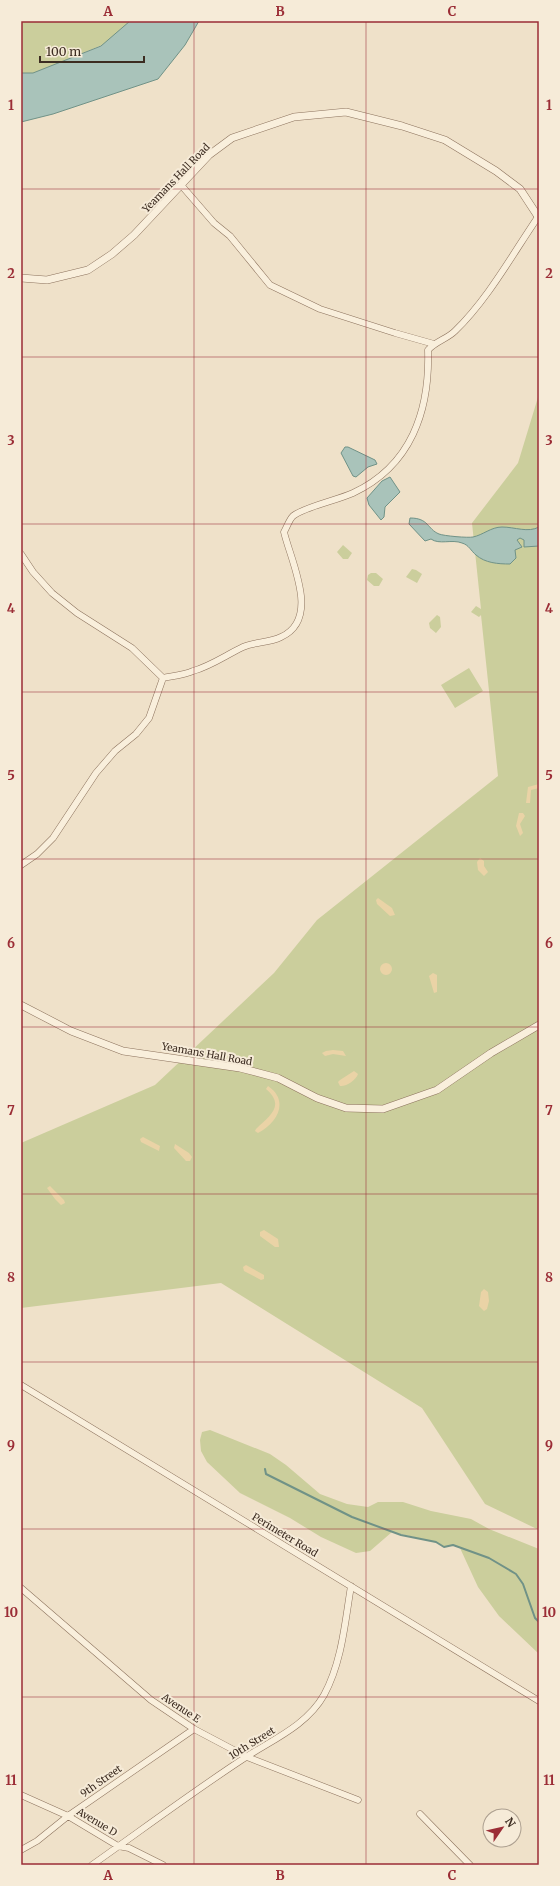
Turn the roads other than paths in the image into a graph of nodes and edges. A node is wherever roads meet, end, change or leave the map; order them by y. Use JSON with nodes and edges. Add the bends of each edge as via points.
{"nodes":[{"id":1,"x":181,"y":185,"type":"junction"},
{"id":2,"x":539,"y":218,"type":"edge"},
{"id":3,"x":21,"y":278,"type":"edge"},
{"id":4,"x":434,"y":344,"type":"junction"},
{"id":5,"x":21,"y":554,"type":"edge"},
{"id":6,"x":163,"y":678,"type":"junction"},
{"id":7,"x":21,"y":865,"type":"edge"},
{"id":8,"x":21,"y":1005,"type":"edge"},
{"id":9,"x":539,"y":1025,"type":"edge"},
{"id":10,"x":21,"y":1385,"type":"edge"},
{"id":11,"x":351,"y":1586,"type":"junction"},
{"id":12,"x":21,"y":1588,"type":"edge"},
{"id":13,"x":539,"y":1701,"type":"edge"},
{"id":14,"x":194,"y":1729,"type":"junction"},
{"id":15,"x":246,"y":1757,"type":"junction"},
{"id":16,"x":21,"y":1794,"type":"edge"},
{"id":17,"x":358,"y":1800,"type":"dead end"},
{"id":18,"x":420,"y":1814,"type":"dead end"},
{"id":19,"x":68,"y":1816,"type":"junction"},
{"id":20,"x":118,"y":1846,"type":"junction"},
{"id":21,"x":21,"y":1850,"type":"edge"},
{"id":22,"x":92,"y":1865,"type":"edge"},
{"id":23,"x":163,"y":1865,"type":"edge"},
{"id":24,"x":470,"y":1865,"type":"edge"}],
"edges":[{"from":1,"to":2,"type":"street","name":"Yeamans Hall Road","via":[[209,155],[232,138],[294,117],[346,112],[445,140],[520,189]]},
{"from":1,"to":3,"type":"street","name":"Yeamans Hall Road","via":[[134,235],[88,270],[47,280]]},
{"from":1,"to":4,"type":"street","via":[[214,223],[230,236],[270,284],[320,309]]},
{"from":2,"to":4,"type":"street","via":[[472,313],[454,333]]},
{"from":4,"to":6,"type":"street","via":[[428,350],[429,375],[424,406],[402,456],[380,477],[353,493],[292,517],[284,532],[302,598],[298,622],[282,637],[244,647],[193,672]]},
{"from":5,"to":6,"type":"street","via":[[52,593],[77,613],[132,648]]},
{"from":6,"to":7,"type":"street","via":[[149,718],[96,773],[53,838]]},
{"from":8,"to":9,"type":"street","name":"Yeamans Hall Road","via":[[71,1031],[123,1051],[240,1068],[278,1078],[339,1106],[361,1109],[383,1109],[437,1090],[491,1053]]},
{"from":10,"to":11,"type":"street","name":"Perimeter Road"},
{"from":11,"to":13,"type":"street","name":"Perimeter Road"},
{"from":11,"to":15,"type":"street","name":"10th Street","via":[[338,1660],[324,1694],[300,1722]]},
{"from":12,"to":14,"type":"street","name":"Avenue E","via":[[151,1700]]},
{"from":14,"to":15,"type":"street","name":"Avenue E"},
{"from":14,"to":19,"type":"street","name":"9th Street"},
{"from":15,"to":17,"type":"street","name":"Avenue E"},
{"from":15,"to":20,"type":"street","name":"10th Street"},
{"from":16,"to":19,"type":"street","name":"Avenue D"},
{"from":18,"to":24,"type":"street"},
{"from":19,"to":20,"type":"street","name":"Avenue D"},
{"from":19,"to":21,"type":"street","name":"9th Street","via":[[37,1841]]},
{"from":20,"to":22,"type":"street","name":"10th Street"},
{"from":20,"to":23,"type":"street","name":"Avenue D","via":[[129,1848]]}]}
